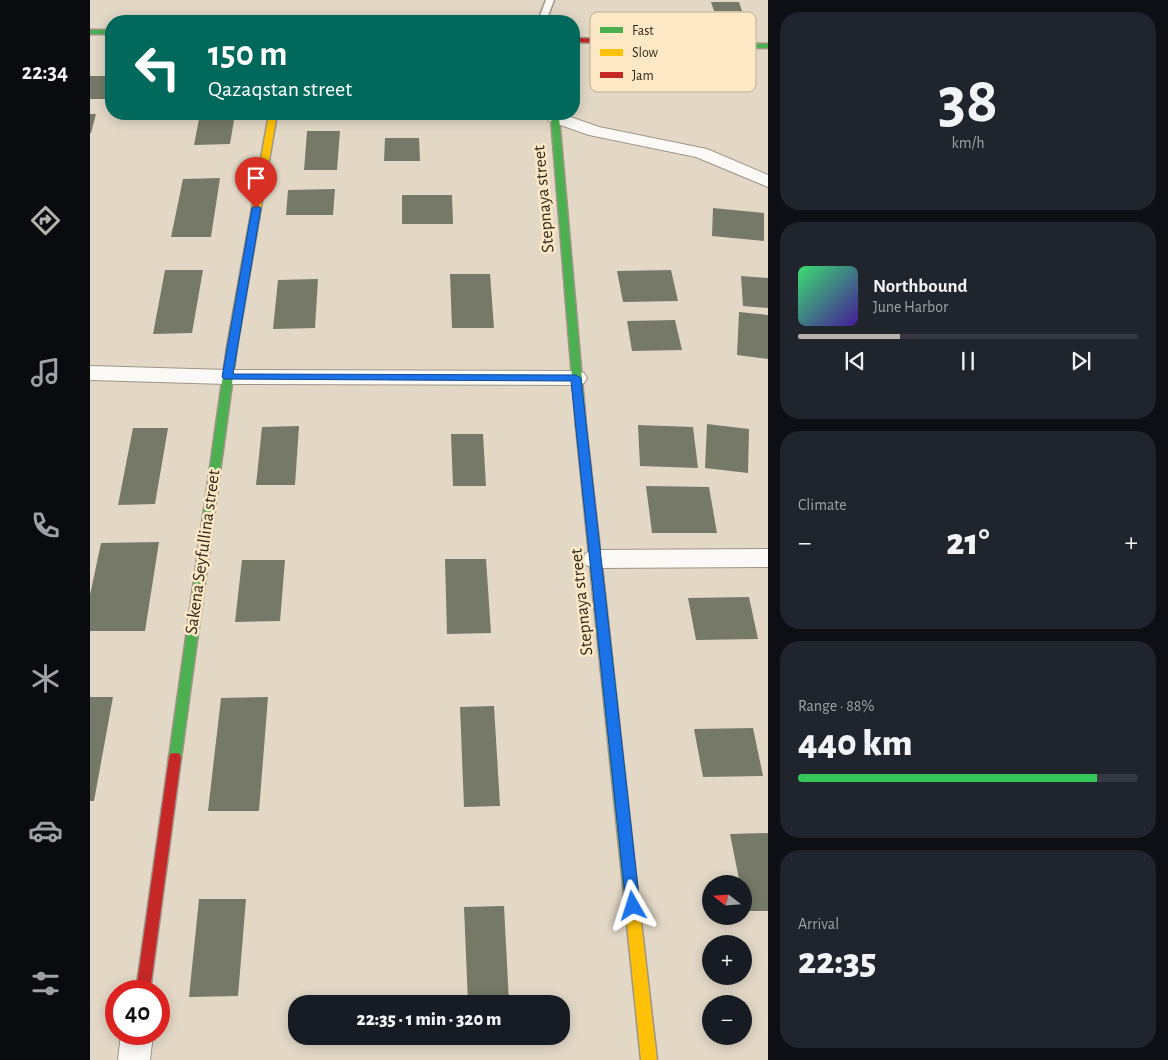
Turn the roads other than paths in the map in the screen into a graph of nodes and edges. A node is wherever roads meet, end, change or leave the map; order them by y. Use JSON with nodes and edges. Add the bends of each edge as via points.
{"nodes":[{"id":1,"x":550,"y":0,"type":"edge"},
{"id":2,"x":544,"y":15,"type":"edge"},
{"id":3,"x":90,"y":32,"type":"edge"},
{"id":4,"x":105,"y":32,"type":"edge"},
{"id":5,"x":272,"y":120,"type":"edge"},
{"id":6,"x":552,"y":120,"type":"edge"},
{"id":7,"x":565,"y":120,"type":"edge"},
{"id":8,"x":768,"y":182,"type":"edge"},
{"id":9,"x":90,"y":373,"type":"edge"},
{"id":10,"x":227,"y":377,"type":"junction"},
{"id":11,"x":576,"y":378,"type":"junction"},
{"id":12,"x":768,"y":558,"type":"edge"},
{"id":13,"x":595,"y":559,"type":"junction"},
{"id":14,"x":145,"y":980,"type":"edge"},
{"id":15,"x":136,"y":1045,"type":"edge"},
{"id":16,"x":134,"y":1060,"type":"edge"},
{"id":17,"x":649,"y":1060,"type":"edge"}],
"edges":[{"from":1,"to":2,"type":"lane"},
{"from":3,"to":4,"type":"street"},
{"from":5,"to":10,"type":"street","name":"Sakena Seyfullina street"},
{"from":6,"to":11,"type":"street","name":"Stepnaya street"},
{"from":7,"to":8,"type":"street","via":[[595,132],[701,153]]},
{"from":9,"to":10,"type":"street"},
{"from":10,"to":11,"type":"street"},
{"from":10,"to":14,"type":"street","name":"Sakena Seyfullina street"},
{"from":11,"to":13,"type":"street","name":"Stepnaya street"},
{"from":12,"to":13,"type":"street"},
{"from":13,"to":17,"type":"street","name":"Stepnaya street"},
{"from":15,"to":16,"type":"street"}]}
